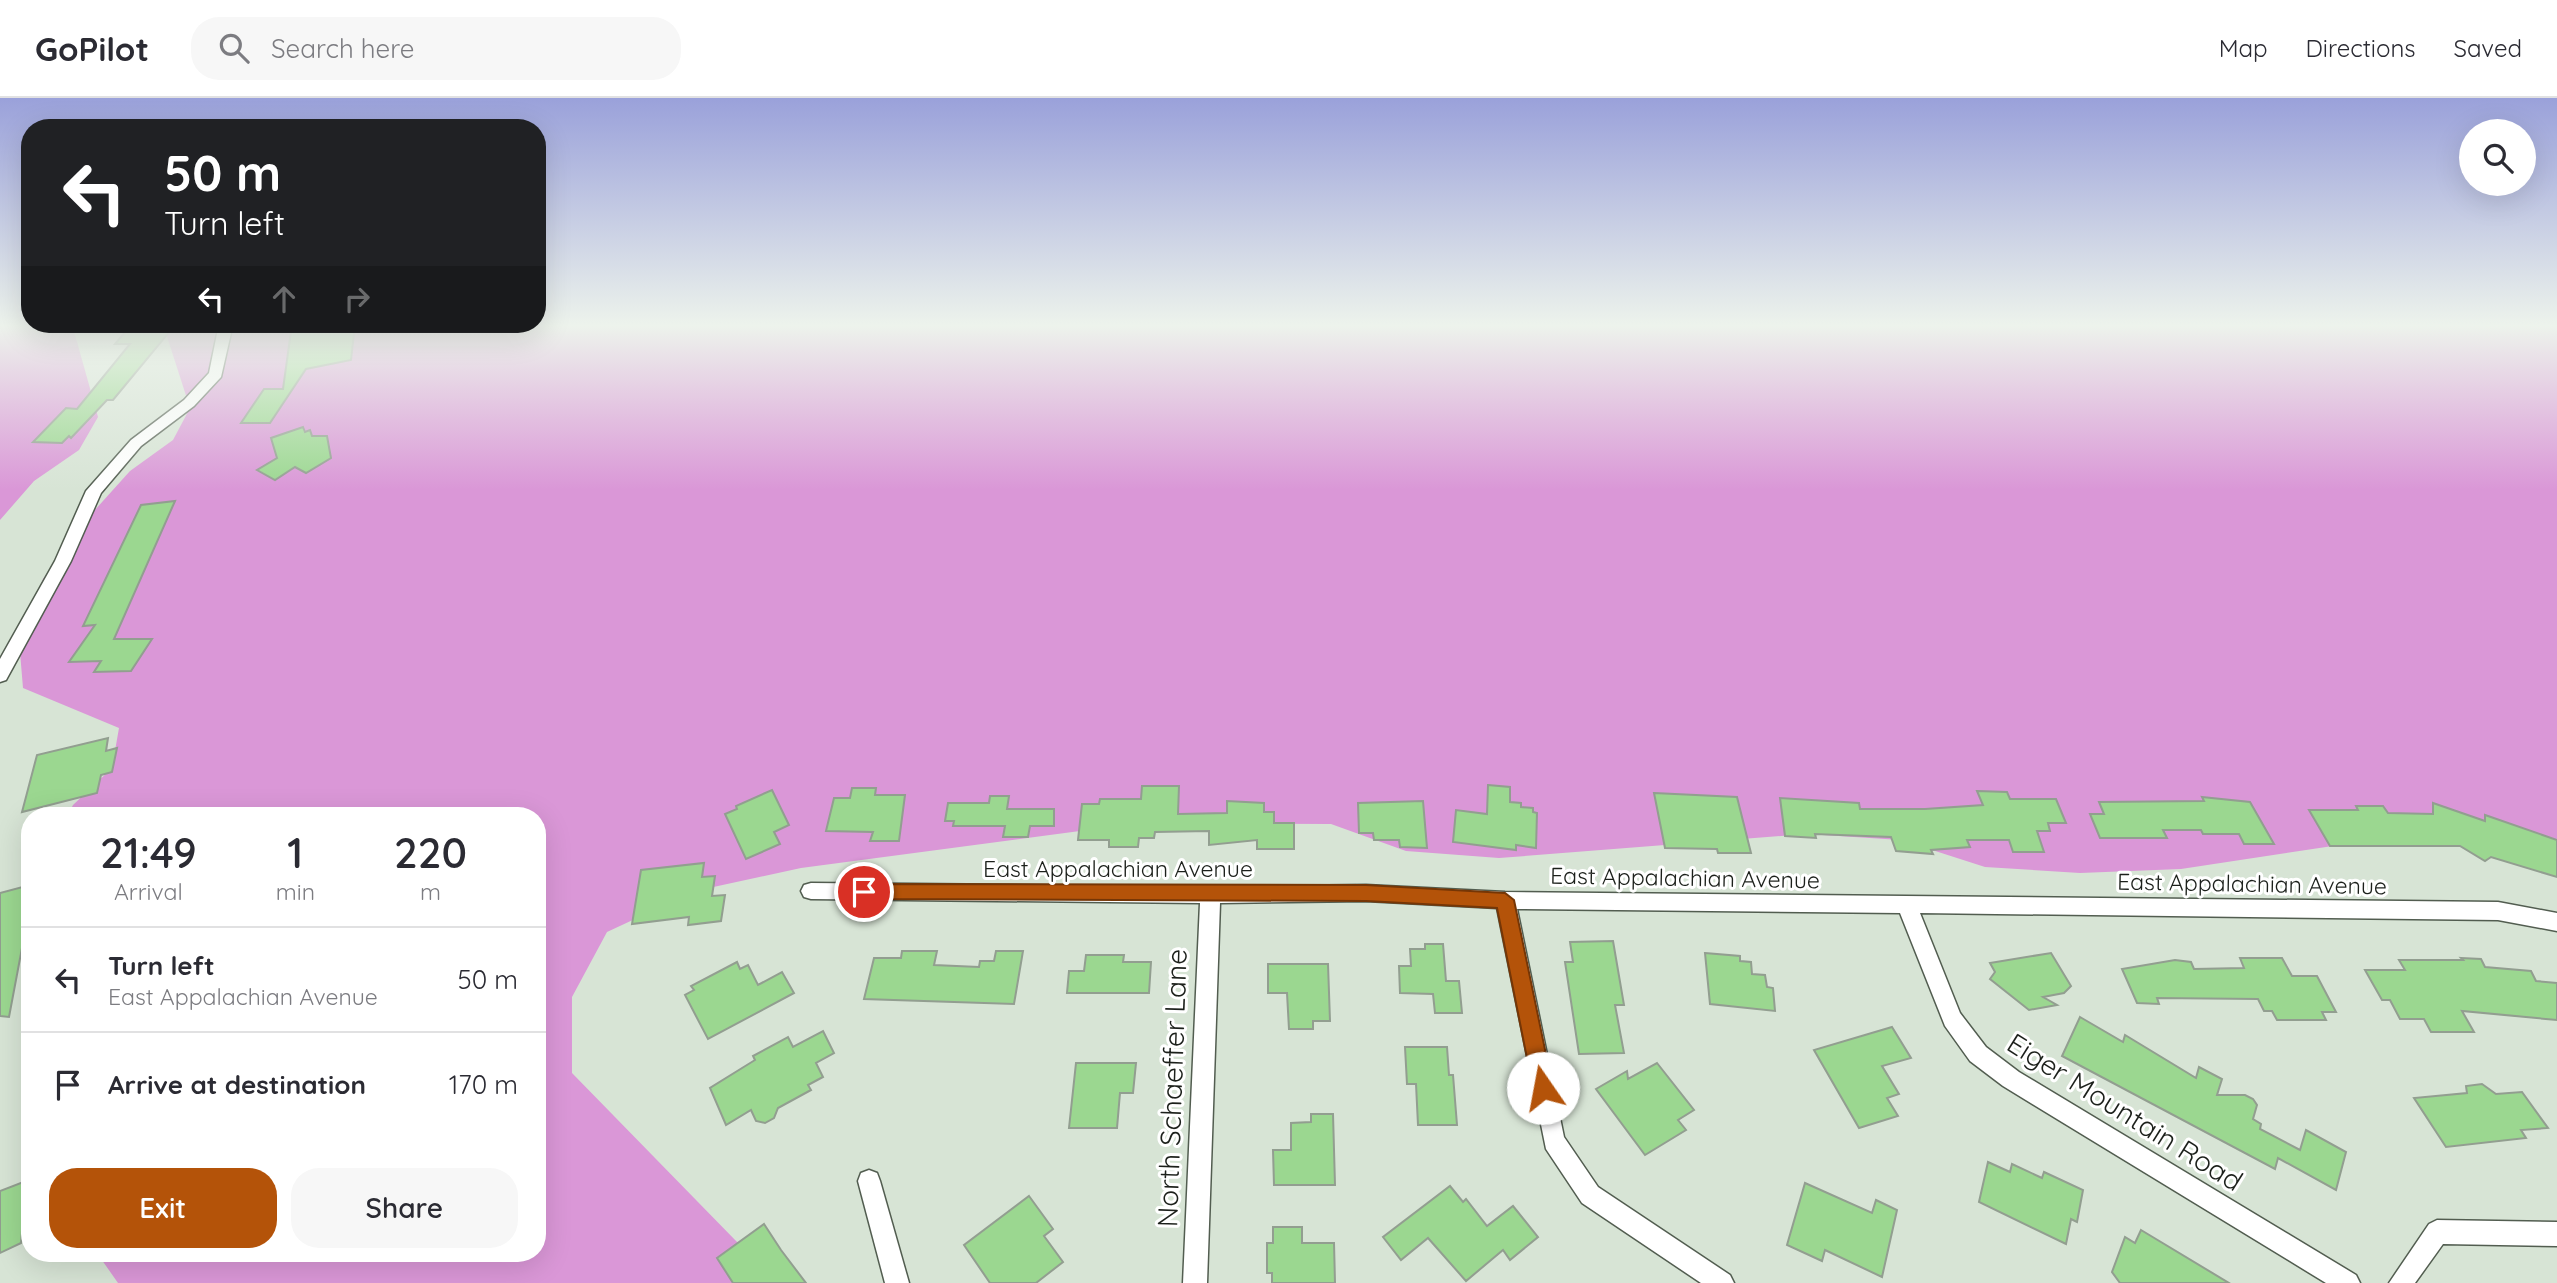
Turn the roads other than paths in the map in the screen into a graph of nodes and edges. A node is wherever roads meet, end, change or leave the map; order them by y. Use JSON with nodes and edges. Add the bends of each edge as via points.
{"nodes":[{"id":1,"x":211,"y":379,"type":"edge"},
{"id":2,"x":0,"y":675,"type":"edge"},
{"id":3,"x":811,"y":891,"type":"dead end"},
{"id":4,"x":1210,"y":895,"type":"junction"},
{"id":5,"x":1505,"y":900,"type":"junction"},
{"id":6,"x":1907,"y":906,"type":"junction"},
{"id":7,"x":2557,"y":922,"type":"edge"},
{"id":8,"x":869,"y":1181,"type":"dead end"},
{"id":9,"x":2557,"y":1234,"type":"edge"},
{"id":10,"x":897,"y":1283,"type":"edge"},
{"id":11,"x":1195,"y":1283,"type":"edge"},
{"id":12,"x":1722,"y":1283,"type":"edge"},
{"id":13,"x":2348,"y":1283,"type":"edge"},
{"id":14,"x":2401,"y":1283,"type":"edge"}],
"edges":[{"from":1,"to":2,"type":"street","via":[[189,403],[136,443],[94,491],[63,561]]},
{"from":3,"to":4,"type":"street","name":"East Appalachian Avenue"},
{"from":4,"to":5,"type":"street","name":"East Appalachian Avenue","via":[[1366,893]]},
{"from":4,"to":11,"type":"street","name":"North Schaeffer Lane"},
{"from":5,"to":6,"type":"street","name":"East Appalachian Avenue"},
{"from":5,"to":12,"type":"street","via":[[1554,1141],[1590,1195]]},
{"from":6,"to":7,"type":"street","name":"East Appalachian Avenue","via":[[2498,911]]},
{"from":6,"to":13,"type":"street","name":"Eiger Mountain Road","via":[[1952,1020],[1978,1054],[2011,1079]]},
{"from":8,"to":10,"type":"street"},
{"from":9,"to":14,"type":"street","via":[[2437,1232]]}]}
